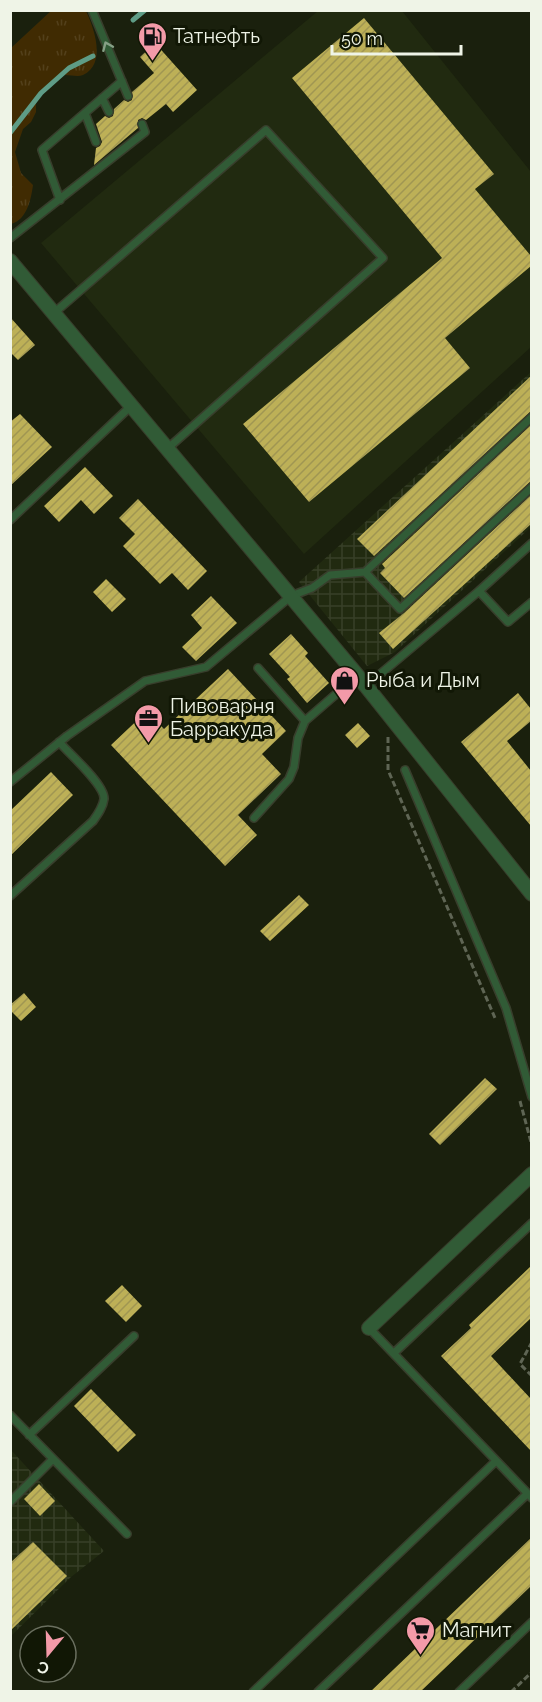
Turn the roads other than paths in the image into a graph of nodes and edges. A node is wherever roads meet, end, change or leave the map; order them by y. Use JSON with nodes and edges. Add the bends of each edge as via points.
{"nodes":[{"id":1,"x":92,"y":10,"type":"edge"},
{"id":2,"x":122,"y":81,"type":"junction"},
{"id":3,"x":128,"y":96,"type":"dead end"},
{"id":4,"x":102,"y":98,"type":"junction"},
{"id":5,"x":109,"y":112,"type":"dead end"},
{"id":6,"x":85,"y":113,"type":"junction"},
{"id":7,"x":142,"y":124,"type":"dead end"},
{"id":8,"x":96,"y":142,"type":"dead end"},
{"id":9,"x":60,"y":200,"type":"junction"},
{"id":10,"x":10,"y":238,"type":"edge"},
{"id":11,"x":10,"y":261,"type":"edge"},
{"id":12,"x":54,"y":313,"type":"junction"},
{"id":13,"x":131,"y":406,"type":"junction"},
{"id":14,"x":531,"y":417,"type":"edge"},
{"id":15,"x":167,"y":449,"type":"junction"},
{"id":16,"x":531,"y":487,"type":"edge"},
{"id":17,"x":10,"y":520,"type":"edge"},
{"id":18,"x":531,"y":543,"type":"edge"},
{"id":19,"x":365,"y":572,"type":"junction"},
{"id":20,"x":479,"y":591,"type":"junction"},
{"id":21,"x":291,"y":596,"type":"junction"},
{"id":22,"x":531,"y":602,"type":"edge"},
{"id":23,"x":258,"y":668,"type":"dead end"},
{"id":24,"x":361,"y":681,"type":"junction"},
{"id":25,"x":305,"y":721,"type":"junction"},
{"id":26,"x":59,"y":742,"type":"junction"},
{"id":27,"x":405,"y":770,"type":"dead end"},
{"id":28,"x":10,"y":782,"type":"edge"},
{"id":29,"x":254,"y":818,"type":"dead end"},
{"id":30,"x":531,"y":894,"type":"edge"},
{"id":31,"x":10,"y":896,"type":"edge"},
{"id":32,"x":531,"y":1097,"type":"edge"},
{"id":33,"x":531,"y":1174,"type":"edge"},
{"id":34,"x":531,"y":1223,"type":"edge"},
{"id":35,"x":369,"y":1328,"type":"joint"},
{"id":36,"x":134,"y":1336,"type":"dead end"},
{"id":37,"x":394,"y":1353,"type":"junction"},
{"id":38,"x":10,"y":1416,"type":"edge"},
{"id":39,"x":29,"y":1435,"type":"junction"},
{"id":40,"x":53,"y":1459,"type":"junction"},
{"id":41,"x":496,"y":1461,"type":"junction"},
{"id":42,"x":529,"y":1496,"type":"edge"},
{"id":43,"x":10,"y":1502,"type":"edge"},
{"id":44,"x":127,"y":1534,"type":"dead end"},
{"id":45,"x":531,"y":1622,"type":"edge"},
{"id":46,"x":253,"y":1692,"type":"edge"},
{"id":47,"x":318,"y":1692,"type":"edge"},
{"id":48,"x":459,"y":1692,"type":"edge"}],
"edges":[{"from":2,"to":1,"type":"lane","one_way":true},
{"from":2,"to":3,"type":"lane"},
{"from":2,"to":4,"type":"lane"},
{"from":4,"to":5,"type":"lane"},
{"from":4,"to":6,"type":"lane"},
{"from":6,"to":8,"type":"lane"},
{"from":6,"to":9,"type":"lane","via":[[42,150]]},
{"from":7,"to":9,"type":"lane","via":[[145,132]]},
{"from":9,"to":10,"type":"lane"},
{"from":11,"to":12,"type":"street"},
{"from":12,"to":13,"type":"street"},
{"from":12,"to":15,"type":"lane","via":[[266,130],[383,258]]},
{"from":13,"to":15,"type":"street"},
{"from":13,"to":17,"type":"lane"},
{"from":14,"to":19,"type":"lane"},
{"from":15,"to":21,"type":"street"},
{"from":16,"to":19,"type":"lane","via":[[400,609]]},
{"from":18,"to":20,"type":"lane"},
{"from":19,"to":21,"type":"lane","via":[[330,575]]},
{"from":20,"to":22,"type":"lane","via":[[508,622]]},
{"from":20,"to":24,"type":"lane"},
{"from":21,"to":24,"type":"street"},
{"from":21,"to":26,"type":"lane","via":[[206,667],[145,681]]},
{"from":23,"to":25,"type":"lane"},
{"from":24,"to":25,"type":"lane"},
{"from":24,"to":30,"type":"street"},
{"from":25,"to":29,"type":"lane","via":[[289,779]]},
{"from":26,"to":28,"type":"lane"},
{"from":26,"to":31,"type":"lane","via":[[100,786],[104,797],[100,810],[93,821]]},
{"from":27,"to":32,"type":"lane","via":[[506,1008]]},
{"from":33,"to":35,"type":"street"},
{"from":34,"to":37,"type":"lane"},
{"from":35,"to":37,"type":"lane"},
{"from":36,"to":39,"type":"lane"},
{"from":37,"to":41,"type":"lane"},
{"from":38,"to":39,"type":"lane"},
{"from":39,"to":40,"type":"lane"},
{"from":40,"to":43,"type":"lane"},
{"from":40,"to":44,"type":"lane"},
{"from":41,"to":42,"type":"lane"},
{"from":41,"to":46,"type":"lane"},
{"from":42,"to":47,"type":"lane"},
{"from":45,"to":48,"type":"lane"}]}
